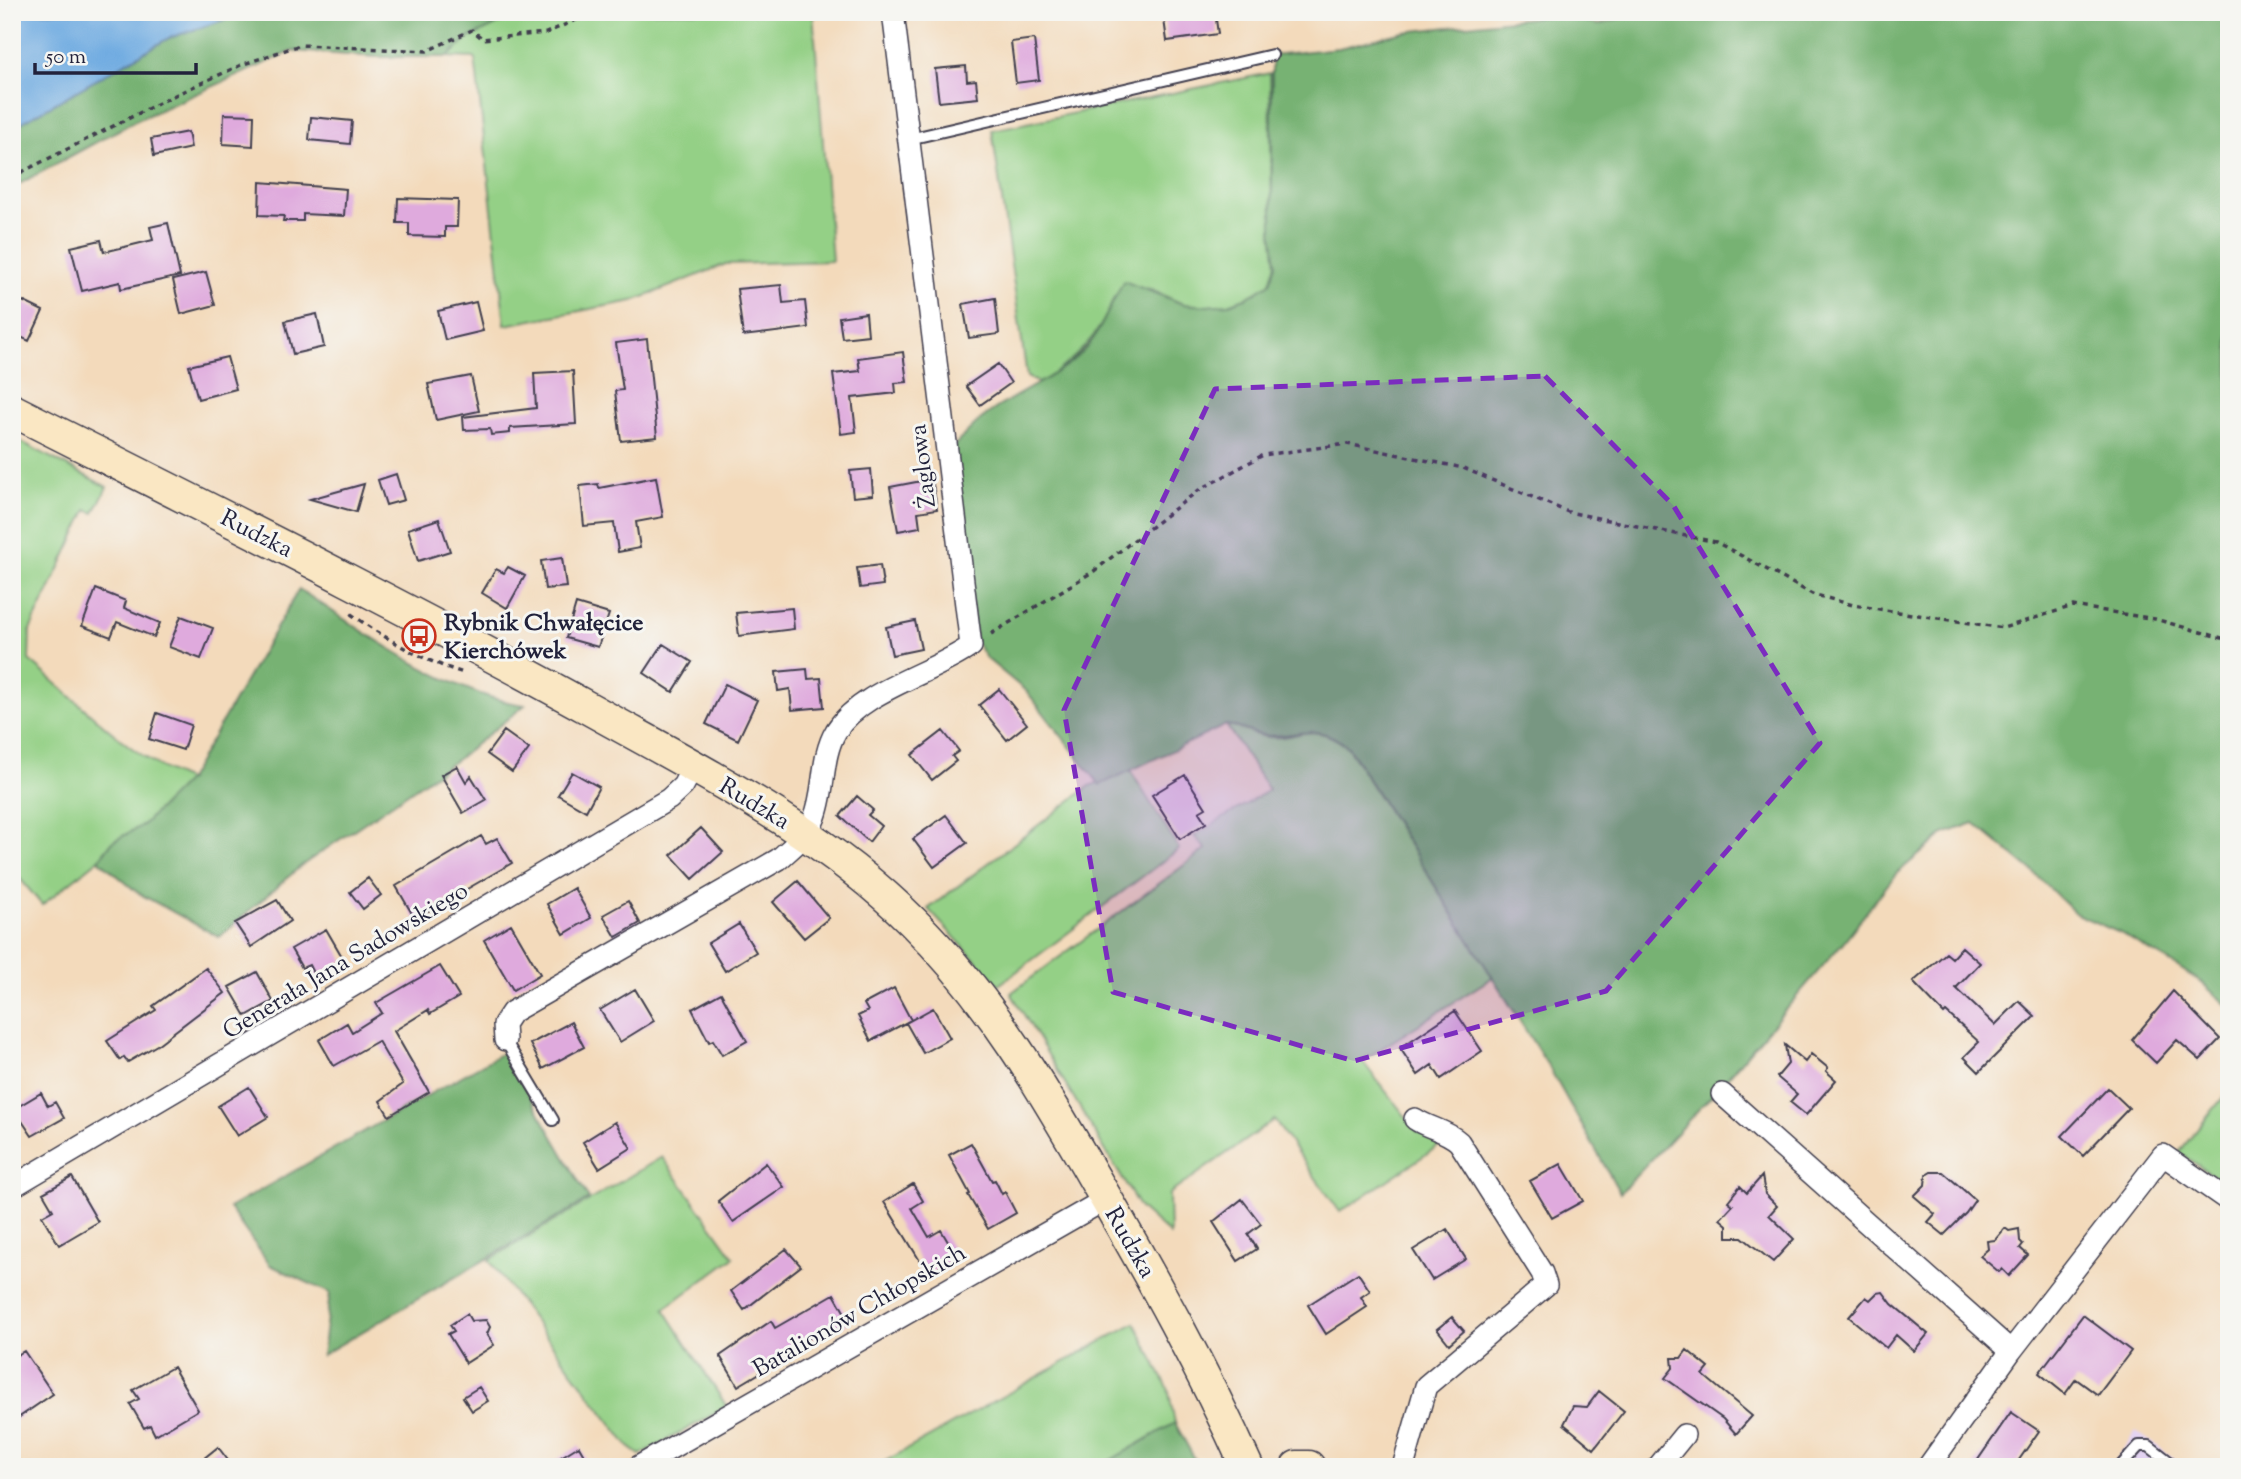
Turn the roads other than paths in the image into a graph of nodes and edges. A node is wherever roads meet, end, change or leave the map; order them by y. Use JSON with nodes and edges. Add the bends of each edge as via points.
{"nodes":[{"id":1,"x":893,"y":12,"type":"edge"},
{"id":2,"x":1272,"y":55,"type":"dead end"},
{"id":3,"x":909,"y":139,"type":"junction"},
{"id":4,"x":12,"y":410,"type":"edge"},
{"id":5,"x":693,"y":767,"type":"junction"},
{"id":6,"x":806,"y":834,"type":"junction"},
{"id":7,"x":505,"y":1040,"type":"joint"},
{"id":8,"x":1722,"y":1094,"type":"dead end"},
{"id":9,"x":1415,"y":1119,"type":"dead end"},
{"id":10,"x":553,"y":1120,"type":"dead end"},
{"id":11,"x":12,"y":1187,"type":"edge"},
{"id":12,"x":1107,"y":1199,"type":"junction"},
{"id":13,"x":2229,"y":1201,"type":"edge"},
{"id":14,"x":2011,"y":1351,"type":"junction"},
{"id":15,"x":1684,"y":1435,"type":"dead end"},
{"id":16,"x":638,"y":1467,"type":"edge"},
{"id":17,"x":1247,"y":1467,"type":"edge"},
{"id":18,"x":1297,"y":1467,"type":"edge"},
{"id":19,"x":1310,"y":1467,"type":"edge"},
{"id":20,"x":1403,"y":1467,"type":"edge"},
{"id":21,"x":1658,"y":1467,"type":"edge"},
{"id":22,"x":1928,"y":1467,"type":"edge"},
{"id":23,"x":2120,"y":1467,"type":"edge"},
{"id":24,"x":2176,"y":1467,"type":"edge"}],
"edges":[{"from":1,"to":3,"type":"street","name":"Żaglowa"},
{"from":2,"to":3,"type":"lane"},
{"from":3,"to":6,"type":"street","name":"Żaglowa","via":[[971,646],[890,689],[837,730],[828,750],[815,818]]},
{"from":4,"to":5,"type":"main road","name":"Rudzka","via":[[377,594]]},
{"from":5,"to":6,"type":"main road","name":"Rudzka"},
{"from":5,"to":11,"type":"street","name":"Generała Jana Sadowskiego","via":[[669,799]]},
{"from":6,"to":7,"type":"street","via":[[779,859],[512,1012],[504,1024]]},
{"from":6,"to":12,"type":"main road","name":"Rudzka","via":[[897,906],[970,983],[1029,1065]]},
{"from":7,"to":10,"type":"lane"},
{"from":8,"to":14,"type":"street"},
{"from":9,"to":20,"type":"street","via":[[1459,1142],[1546,1284],[1426,1386]]},
{"from":12,"to":16,"type":"street","name":"Batalionów Chłopskich"},
{"from":12,"to":17,"type":"main road","name":"Rudzka","via":[[1199,1363]]},
{"from":13,"to":14,"type":"street","via":[[2163,1155]]},
{"from":14,"to":22,"type":"street"},
{"from":15,"to":21,"type":"street"},
{"from":18,"to":19,"type":"main road"},
{"from":23,"to":24,"type":"lane","via":[[2139,1446],[2149,1446]]}]}
